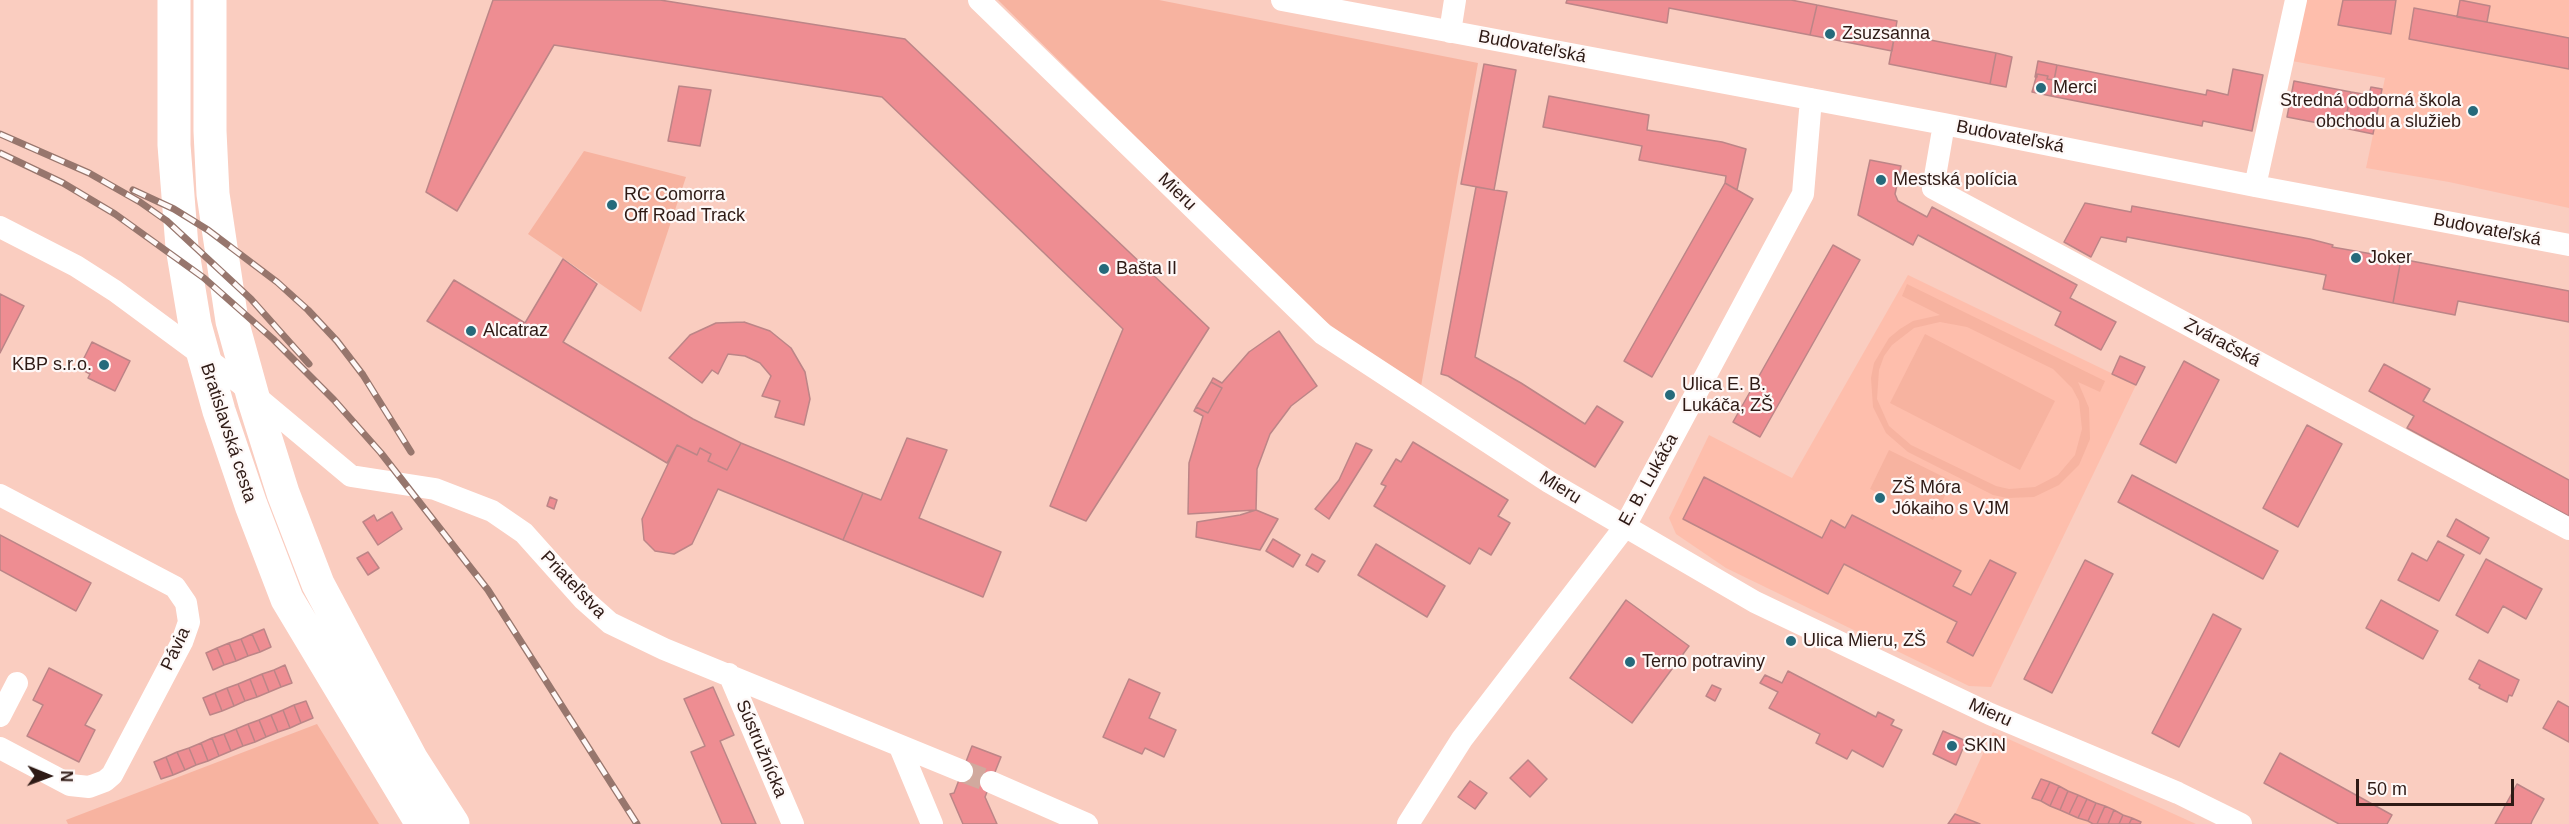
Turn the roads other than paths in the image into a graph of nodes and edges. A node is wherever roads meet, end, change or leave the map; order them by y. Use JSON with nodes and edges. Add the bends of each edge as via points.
{"nodes":[{"id":1,"x":174,"y":0,"type":"edge"},
{"id":2,"x":210,"y":0,"type":"edge"},
{"id":3,"x":979,"y":0,"type":"edge"},
{"id":4,"x":1282,"y":0,"type":"edge"},
{"id":5,"x":1455,"y":0,"type":"edge"},
{"id":6,"x":2296,"y":0,"type":"edge"},
{"id":7,"x":1450,"y":32,"type":"junction"},
{"id":8,"x":1811,"y":99,"type":"junction"},
{"id":9,"x":1944,"y":124,"type":"junction"},
{"id":10,"x":2256,"y":186,"type":"junction"},
{"id":11,"x":0,"y":227,"type":"edge"},
{"id":12,"x":2569,"y":245,"type":"edge"},
{"id":13,"x":0,"y":495,"type":"edge"},
{"id":14,"x":1624,"y":528,"type":"junction"},
{"id":15,"x":2569,"y":528,"type":"edge"},
{"id":16,"x":729,"y":674,"type":"junction"},
{"id":17,"x":16,"y":683,"type":"dead end"},
{"id":18,"x":0,"y":716,"type":"edge"},
{"id":19,"x":900,"y":747,"type":"junction"},
{"id":20,"x":0,"y":748,"type":"edge"},
{"id":21,"x":962,"y":771,"type":"tunnel mouth"},
{"id":22,"x":991,"y":782,"type":"tunnel mouth"},
{"id":23,"x":422,"y":824,"type":"edge"},
{"id":24,"x":453,"y":824,"type":"edge"},
{"id":25,"x":793,"y":824,"type":"edge"},
{"id":26,"x":932,"y":824,"type":"edge"},
{"id":27,"x":1088,"y":824,"type":"edge"},
{"id":28,"x":1408,"y":824,"type":"edge"},
{"id":29,"x":2241,"y":824,"type":"edge"}],
"edges":[{"from":1,"to":23,"type":"main road","name":"Bratislavská cesta","via":[[174,145],[182,247],[195,325],[219,411],[287,599]]},
{"from":2,"to":24,"type":"main road","name":"Bratislavská cesta","via":[[213,194],[232,321],[255,404],[318,584],[412,760]]},
{"from":3,"to":14,"type":"street","name":"Mieru","via":[[1323,334]]},
{"from":4,"to":7,"type":"street","name":"Budovateľská"},
{"from":5,"to":7,"type":"street"},
{"from":6,"to":10,"type":"street"},
{"from":7,"to":8,"type":"street","name":"Budovateľská"},
{"from":8,"to":9,"type":"street","name":"Budovateľská"},
{"from":8,"to":14,"type":"street","name":"E. B. Lukáča","via":[[1803,194]]},
{"from":9,"to":10,"type":"street","name":"Budovateľská"},
{"from":9,"to":15,"type":"street","name":"Zváračská","via":[[1933,188]]},
{"from":10,"to":12,"type":"street","name":"Budovateľská"},
{"from":11,"to":16,"type":"street","name":"Priateľstva","via":[[115,291],[241,384],[351,476],[435,489],[492,511],[524,533],[610,623],[664,650]]},
{"from":13,"to":20,"type":"street","name":"Pávia","via":[[175,587],[186,603],[189,622],[112,775],[105,781],[89,787],[70,785]]},
{"from":14,"to":28,"type":"street","name":"E. B. Lukáča","via":[[1462,739]]},
{"from":14,"to":29,"type":"street","name":"Mieru","via":[[1765,608],[1990,714],[2178,793]]},
{"from":16,"to":19,"type":"street","name":"Priateľstva"},
{"from":16,"to":25,"type":"street","name":"Sústružnícka"},
{"from":17,"to":18,"type":"street"},
{"from":19,"to":21,"type":"street","name":"Priateľstva"},
{"from":19,"to":26,"type":"street"},
{"from":22,"to":27,"type":"street"}]}
